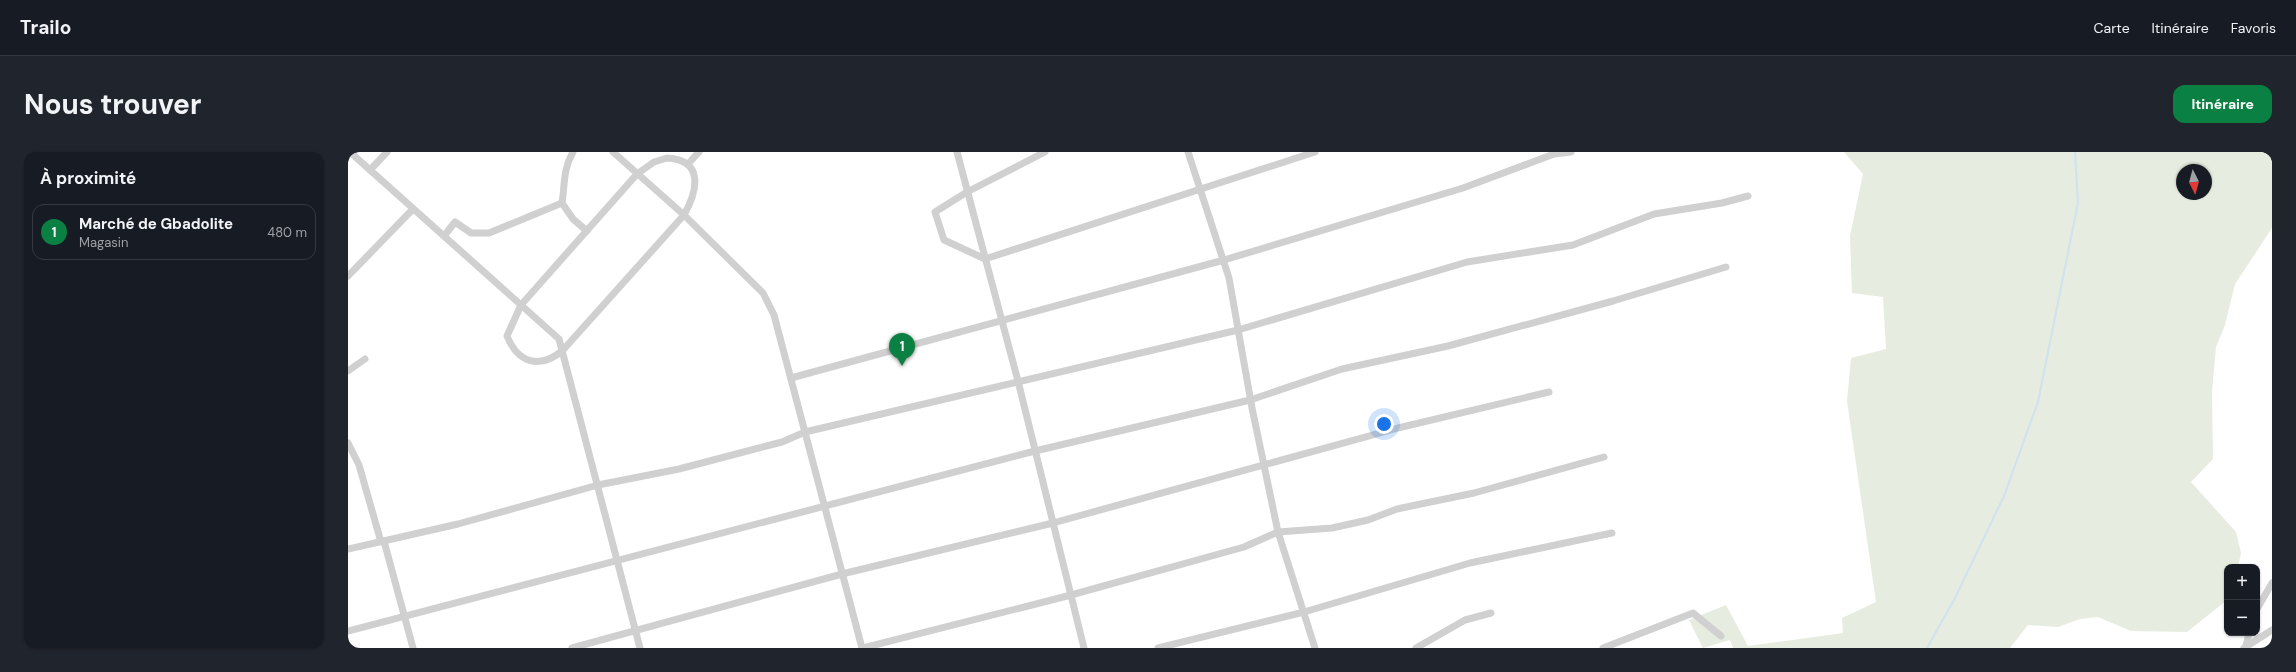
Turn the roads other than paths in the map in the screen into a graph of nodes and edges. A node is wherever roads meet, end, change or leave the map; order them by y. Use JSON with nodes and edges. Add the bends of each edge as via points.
{"nodes":[{"id":1,"x":350,"y":152,"type":"edge"},
{"id":2,"x":387,"y":152,"type":"edge"},
{"id":3,"x":573,"y":152,"type":"edge"},
{"id":4,"x":613,"y":152,"type":"edge"},
{"id":5,"x":699,"y":152,"type":"edge"},
{"id":6,"x":957,"y":152,"type":"edge"},
{"id":7,"x":1045,"y":152,"type":"edge"},
{"id":8,"x":1188,"y":152,"type":"edge"},
{"id":9,"x":1315,"y":152,"type":"edge"},
{"id":10,"x":1571,"y":152,"type":"edge"},
{"id":11,"x":688,"y":164,"type":"junction"},
{"id":12,"x":370,"y":170,"type":"junction"},
{"id":13,"x":637,"y":174,"type":"junction"},
{"id":14,"x":1200,"y":190,"type":"junction"},
{"id":15,"x":967,"y":192,"type":"junction"},
{"id":16,"x":1748,"y":196,"type":"dead end"},
{"id":17,"x":562,"y":203,"type":"junction"},
{"id":18,"x":413,"y":209,"type":"junction"},
{"id":19,"x":684,"y":215,"type":"junction"},
{"id":20,"x":587,"y":231,"type":"junction"},
{"id":21,"x":444,"y":236,"type":"junction"},
{"id":22,"x":985,"y":259,"type":"junction"},
{"id":23,"x":1224,"y":260,"type":"junction"},
{"id":24,"x":1726,"y":268,"type":"dead end"},
{"id":25,"x":348,"y":276,"type":"edge"},
{"id":26,"x":521,"y":305,"type":"junction"},
{"id":27,"x":1002,"y":321,"type":"junction"},
{"id":28,"x":1238,"y":330,"type":"junction"},
{"id":29,"x":563,"y":350,"type":"junction"},
{"id":30,"x":365,"y":359,"type":"dead end"},
{"id":31,"x":348,"y":371,"type":"edge"},
{"id":32,"x":791,"y":378,"type":"junction"},
{"id":33,"x":1018,"y":381,"type":"junction"},
{"id":34,"x":1549,"y":392,"type":"dead end"},
{"id":35,"x":1250,"y":400,"type":"junction"},
{"id":36,"x":805,"y":432,"type":"junction"},
{"id":37,"x":348,"y":443,"type":"edge"},
{"id":38,"x":1035,"y":451,"type":"junction"},
{"id":39,"x":1604,"y":456,"type":"dead end"},
{"id":40,"x":1264,"y":466,"type":"junction"},
{"id":41,"x":598,"y":485,"type":"junction"},
{"id":42,"x":825,"y":506,"type":"junction"},
{"id":43,"x":1053,"y":523,"type":"junction"},
{"id":44,"x":1278,"y":532,"type":"junction"},
{"id":45,"x":1612,"y":533,"type":"dead end"},
{"id":46,"x":382,"y":541,"type":"junction"},
{"id":47,"x":348,"y":544,"type":"edge"},
{"id":48,"x":352,"y":548,"type":"edge"},
{"id":49,"x":617,"y":559,"type":"junction"},
{"id":50,"x":842,"y":574,"type":"junction"},
{"id":51,"x":2272,"y":583,"type":"edge"},
{"id":52,"x":1071,"y":595,"type":"junction"},
{"id":53,"x":2260,"y":604,"type":"edge"},
{"id":54,"x":1304,"y":612,"type":"junction"},
{"id":55,"x":1491,"y":613,"type":"dead end"},
{"id":56,"x":405,"y":615,"type":"junction"},
{"id":57,"x":2272,"y":630,"type":"edge"},
{"id":58,"x":348,"y":631,"type":"edge"},
{"id":59,"x":635,"y":631,"type":"junction"},
{"id":60,"x":1721,"y":636,"type":"dead end"},
{"id":61,"x":2248,"y":636,"type":"edge"},
{"id":62,"x":2245,"y":647,"type":"edge"},
{"id":63,"x":413,"y":648,"type":"edge"},
{"id":64,"x":572,"y":648,"type":"edge"},
{"id":65,"x":640,"y":648,"type":"edge"},
{"id":66,"x":862,"y":648,"type":"edge"},
{"id":67,"x":1084,"y":648,"type":"edge"},
{"id":68,"x":1158,"y":648,"type":"edge"},
{"id":69,"x":1315,"y":648,"type":"edge"},
{"id":70,"x":1416,"y":648,"type":"edge"},
{"id":71,"x":1603,"y":648,"type":"edge"}],
"edges":[{"from":1,"to":12,"type":"street"},
{"from":2,"to":12,"type":"street"},
{"from":3,"to":17,"type":"street","via":[[566,165]]},
{"from":4,"to":13,"type":"street"},
{"from":5,"to":11,"type":"street"},
{"from":6,"to":15,"type":"street"},
{"from":7,"to":15,"type":"street"},
{"from":8,"to":14,"type":"street"},
{"from":9,"to":14,"type":"street"},
{"from":10,"to":23,"type":"street","via":[[1554,154],[1463,188]]},
{"from":11,"to":13,"type":"street","via":[[679,158],[667,158],[654,162]]},
{"from":11,"to":19,"type":"street","via":[[693,170],[695,180],[693,198]]},
{"from":12,"to":18,"type":"street"},
{"from":13,"to":19,"type":"street"},
{"from":13,"to":20,"type":"street"},
{"from":14,"to":22,"type":"street"},
{"from":14,"to":23,"type":"street"},
{"from":15,"to":22,"type":"street"},
{"from":15,"to":22,"type":"street","via":[[935,212],[944,240]]},
{"from":16,"to":28,"type":"street","via":[[1654,214],[1573,245],[1467,262]]},
{"from":17,"to":20,"type":"street","via":[[573,219]]},
{"from":17,"to":21,"type":"street","via":[[488,233],[471,233],[455,222]]},
{"from":18,"to":21,"type":"street"},
{"from":18,"to":25,"type":"street"},
{"from":19,"to":29,"type":"street"},
{"from":19,"to":32,"type":"street","via":[[763,293],[774,315]]},
{"from":20,"to":26,"type":"street"},
{"from":21,"to":26,"type":"street"},
{"from":22,"to":27,"type":"street"},
{"from":23,"to":27,"type":"street"},
{"from":23,"to":28,"type":"street"},
{"from":24,"to":35,"type":"street","via":[[1448,346],[1342,369]]},
{"from":26,"to":29,"type":"street","via":[[558,339]]},
{"from":26,"to":29,"type":"street","via":[[507,336],[510,345],[523,359],[537,362],[553,359]]},
{"from":27,"to":32,"type":"street"},
{"from":27,"to":33,"type":"street"},
{"from":28,"to":33,"type":"street","via":[[1054,375]]},
{"from":28,"to":35,"type":"street"},
{"from":29,"to":41,"type":"street"},
{"from":30,"to":31,"type":"street"},
{"from":32,"to":36,"type":"street"},
{"from":33,"to":36,"type":"street"},
{"from":33,"to":38,"type":"street"},
{"from":34,"to":40,"type":"street","via":[[1398,428]]},
{"from":35,"to":38,"type":"street"},
{"from":35,"to":40,"type":"street"},
{"from":36,"to":41,"type":"street","via":[[782,442],[679,469]]},
{"from":36,"to":42,"type":"street"},
{"from":37,"to":46,"type":"street","via":[[360,465]]},
{"from":38,"to":42,"type":"street"},
{"from":38,"to":43,"type":"street"},
{"from":39,"to":44,"type":"street","via":[[1474,493],[1397,509],[1368,520],[1332,528]]},
{"from":40,"to":43,"type":"street"},
{"from":40,"to":44,"type":"street"},
{"from":41,"to":46,"type":"street","via":[[458,524]]},
{"from":41,"to":49,"type":"street"},
{"from":42,"to":49,"type":"street"},
{"from":42,"to":50,"type":"street"},
{"from":43,"to":50,"type":"street"},
{"from":43,"to":52,"type":"street"},
{"from":44,"to":52,"type":"street","via":[[1244,547]]},
{"from":44,"to":54,"type":"street"},
{"from":45,"to":54,"type":"street","via":[[1470,563]]},
{"from":46,"to":48,"type":"street"},
{"from":46,"to":56,"type":"street"},
{"from":47,"to":48,"type":"street"},
{"from":49,"to":56,"type":"street"},
{"from":49,"to":59,"type":"street"},
{"from":50,"to":59,"type":"street"},
{"from":50,"to":66,"type":"street"},
{"from":51,"to":53,"type":"street"},
{"from":52,"to":66,"type":"street"},
{"from":52,"to":67,"type":"street"},
{"from":54,"to":68,"type":"street"},
{"from":54,"to":69,"type":"street"},
{"from":55,"to":70,"type":"street","via":[[1466,620]]},
{"from":56,"to":58,"type":"street"},
{"from":56,"to":63,"type":"street"},
{"from":57,"to":62,"type":"street"},
{"from":59,"to":64,"type":"street"},
{"from":59,"to":65,"type":"street"},
{"from":60,"to":71,"type":"street","via":[[1693,613]]},
{"from":61,"to":62,"type":"street"}]}
